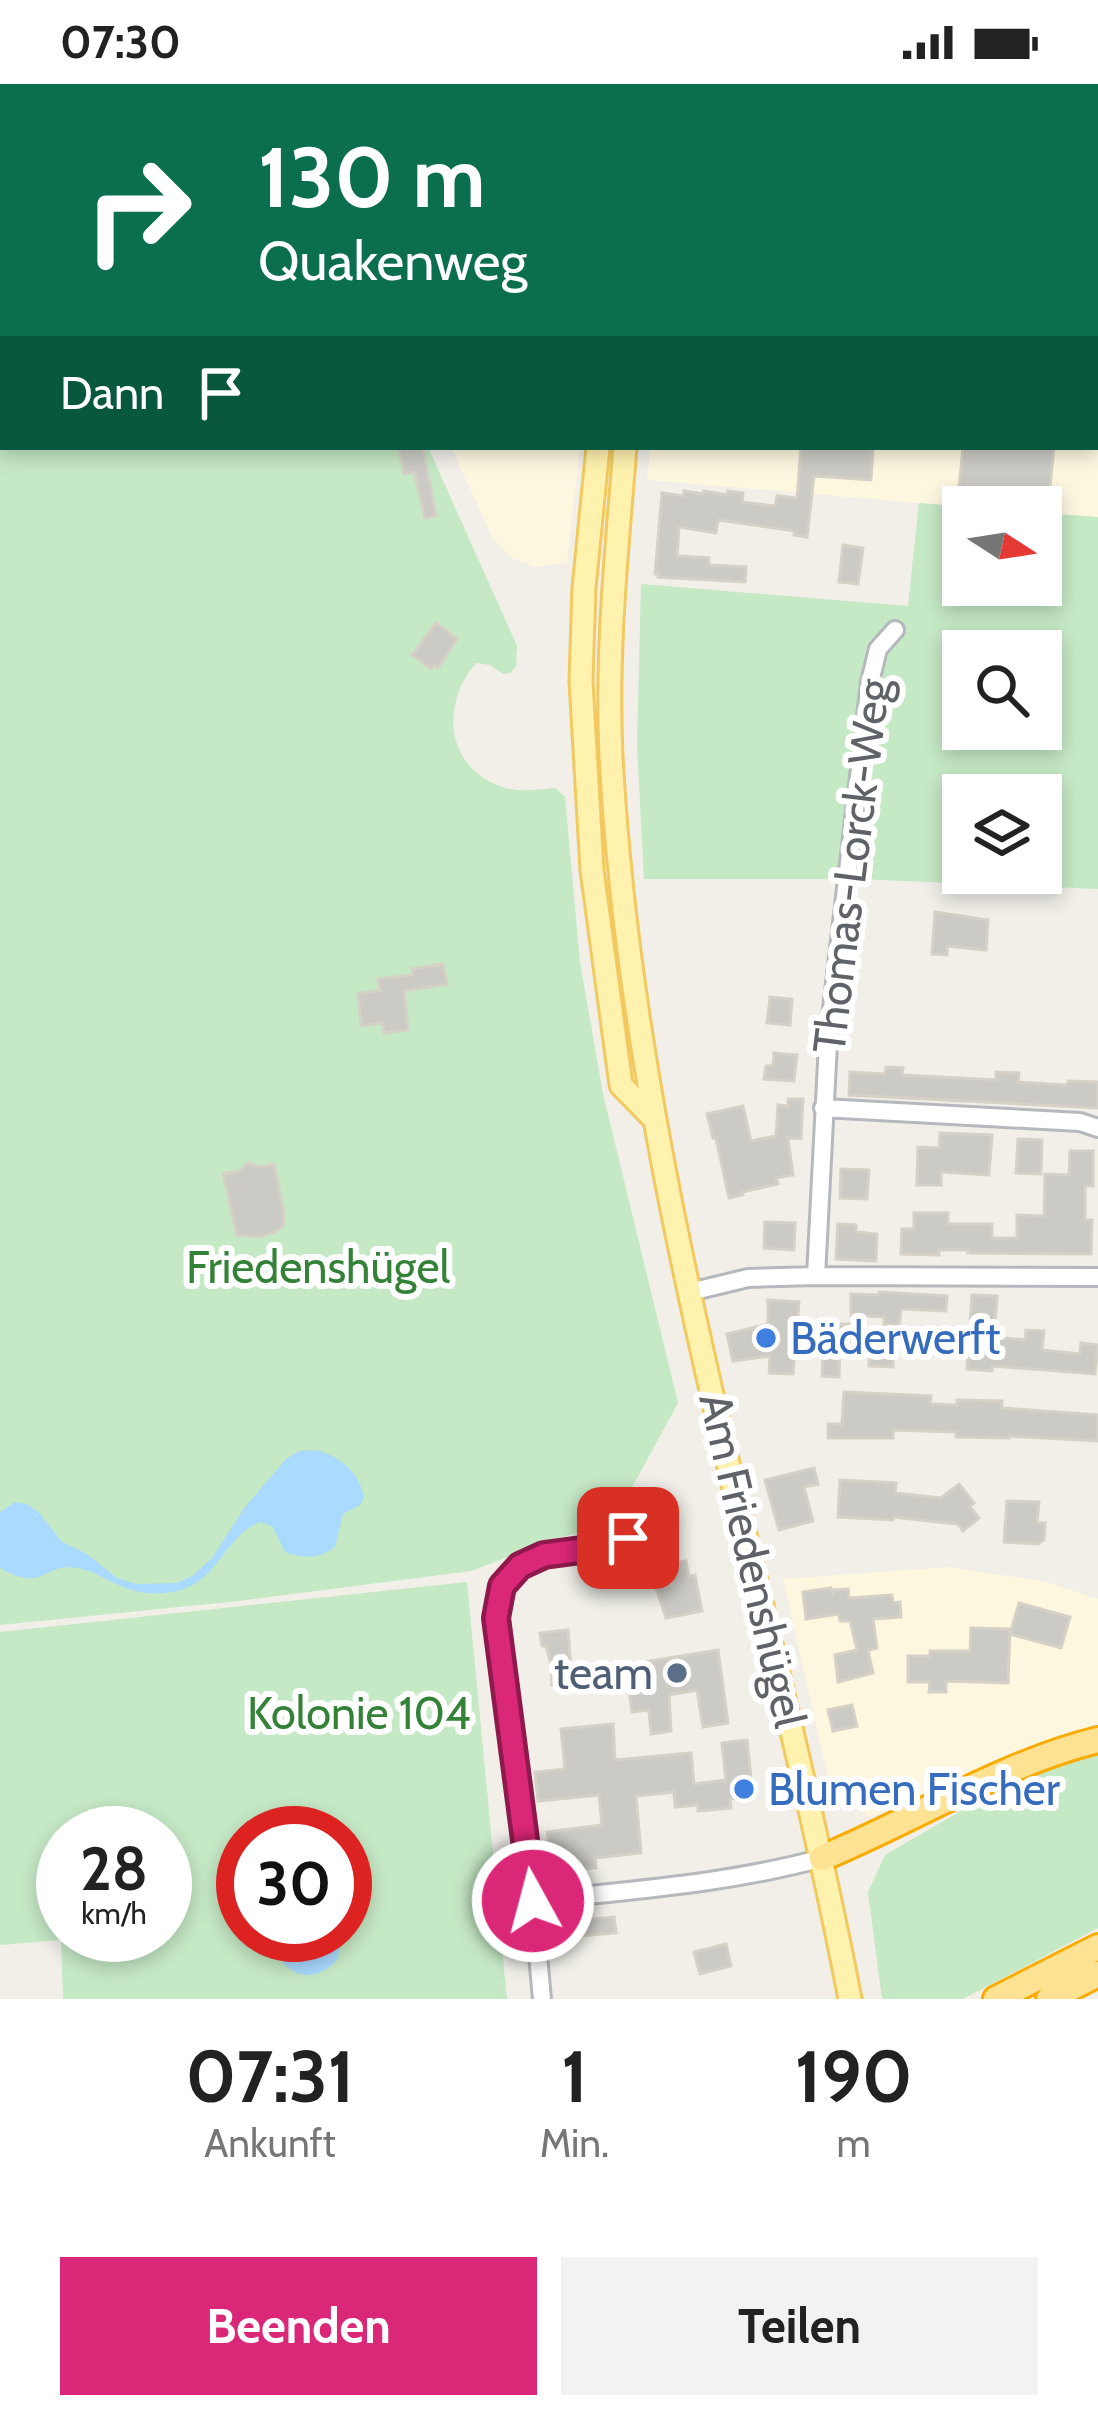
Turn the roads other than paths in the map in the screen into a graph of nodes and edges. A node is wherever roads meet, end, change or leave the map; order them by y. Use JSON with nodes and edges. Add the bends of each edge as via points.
{"nodes":[{"id":1,"x":598,"y":450,"type":"edge"},
{"id":2,"x":626,"y":450,"type":"edge"},
{"id":3,"x":895,"y":629,"type":"dead end"},
{"id":4,"x":824,"y":1108,"type":"junction"},
{"id":5,"x":656,"y":1121,"type":"junction"},
{"id":6,"x":1098,"y":1128,"type":"edge"},
{"id":7,"x":816,"y":1276,"type":"junction"},
{"id":8,"x":1098,"y":1277,"type":"edge"},
{"id":9,"x":690,"y":1292,"type":"junction"},
{"id":10,"x":653,"y":1530,"type":"dead end"},
{"id":11,"x":1098,"y":1740,"type":"edge"},
{"id":12,"x":822,"y":1858,"type":"junction"},
{"id":13,"x":533,"y":1901,"type":"junction"},
{"id":14,"x":1098,"y":1947,"type":"edge"},
{"id":15,"x":1098,"y":1974,"type":"edge"},
{"id":16,"x":542,"y":1999,"type":"edge"},
{"id":17,"x":850,"y":1999,"type":"edge"},
{"id":18,"x":996,"y":1999,"type":"edge"},
{"id":19,"x":1049,"y":1999,"type":"edge"}],
"edges":[{"from":1,"to":5,"type":"main road","name":"Am Friedenshügel","via":[[581,681],[592,870],[621,1085]]},
{"from":2,"to":5,"type":"main road","name":"Am Friedenshügel","via":[[611,751]]},
{"from":3,"to":4,"type":"street","name":"Thomas-Lorck-Weg","via":[[878,649],[869,682]]},
{"from":4,"to":6,"type":"street","name":"Thomas-Lorck-Weg"},
{"from":4,"to":7,"type":"street","name":"Thomas-Lorck-Weg"},
{"from":5,"to":9,"type":"main road","name":"Am Friedenshügel"},
{"from":7,"to":8,"type":"street"},
{"from":7,"to":9,"type":"street","via":[[748,1278]]},
{"from":9,"to":12,"type":"main road","name":"Am Friedenshügel"},
{"from":10,"to":13,"type":"street","via":[[544,1555],[502,1586],[496,1618]]},
{"from":11,"to":12,"type":"highway","via":[[1011,1770]]},
{"from":12,"to":13,"type":"street"},
{"from":12,"to":17,"type":"main road","name":"Am Friedenshügel"},
{"from":13,"to":16,"type":"street"},
{"from":14,"to":18,"type":"highway"},
{"from":15,"to":19,"type":"highway"}]}
